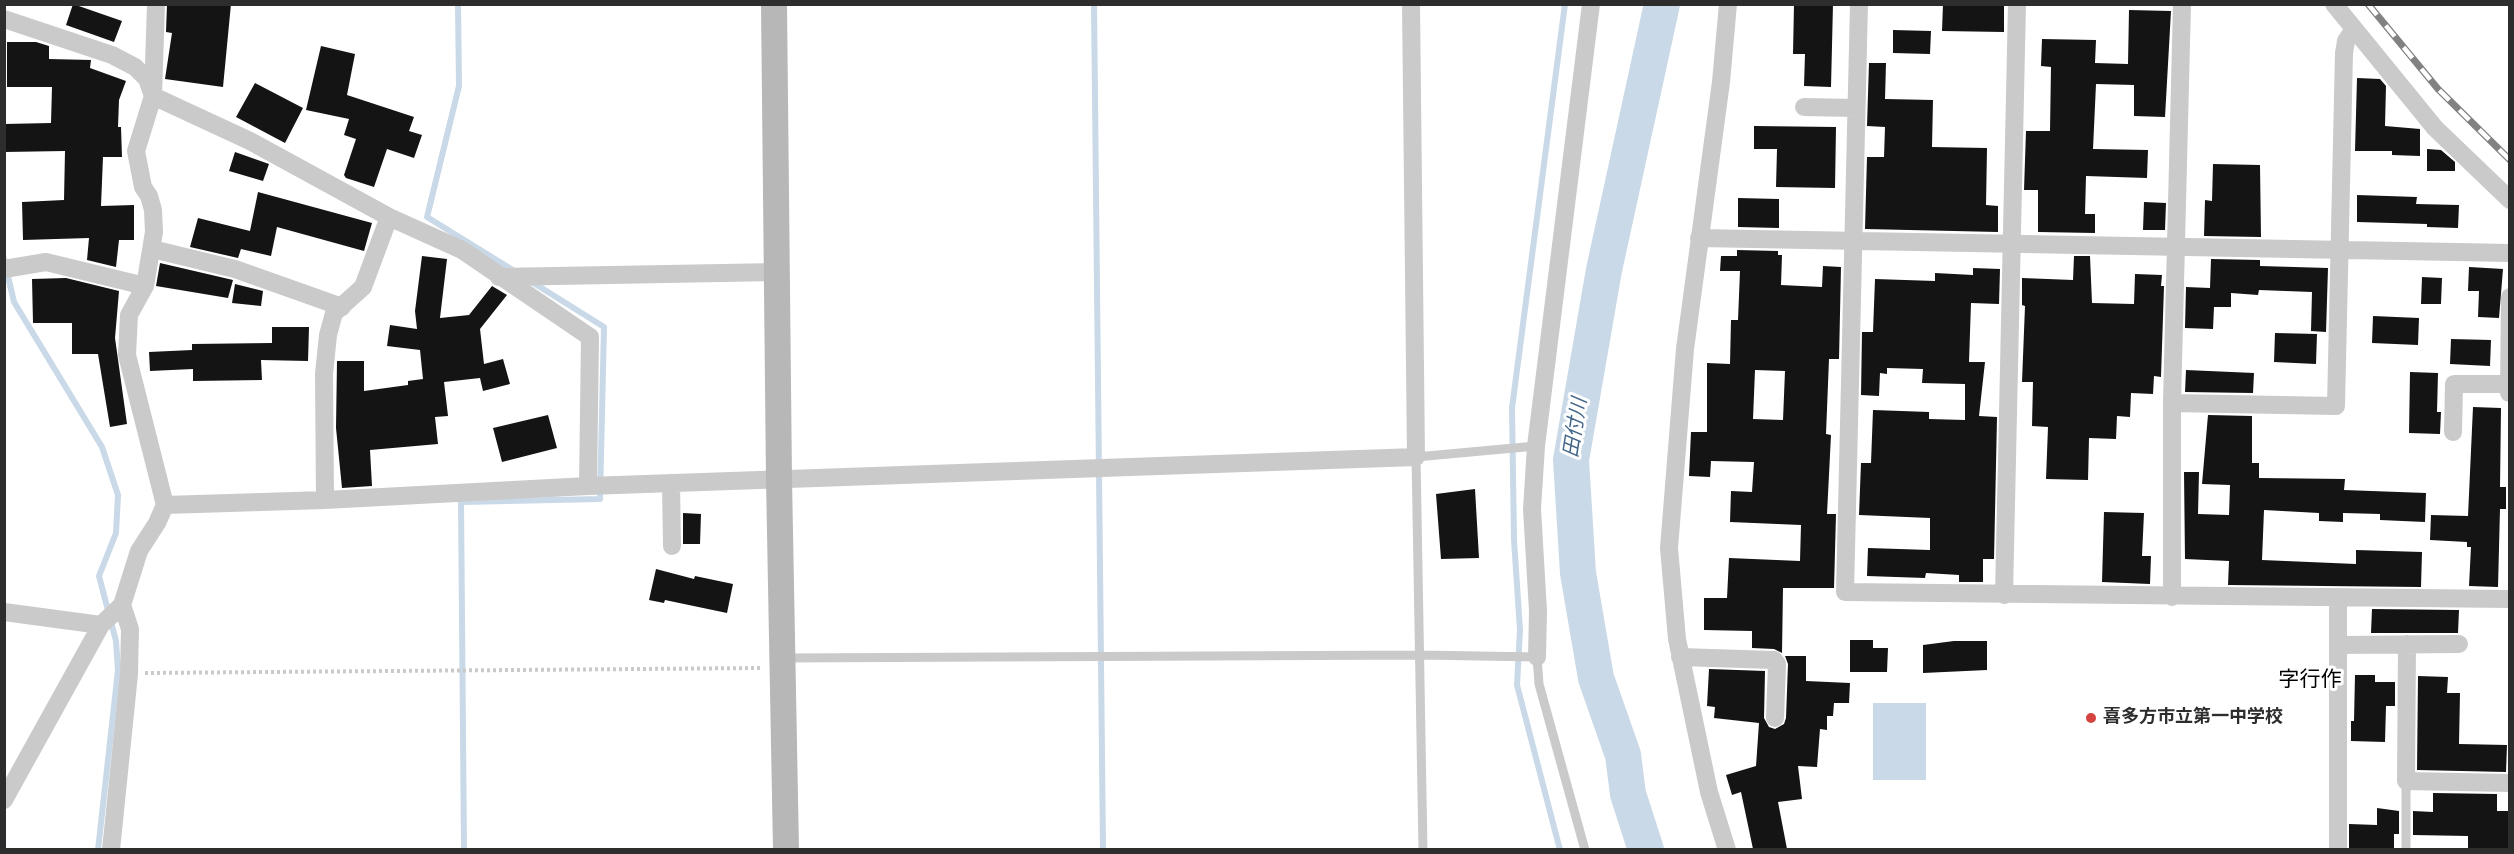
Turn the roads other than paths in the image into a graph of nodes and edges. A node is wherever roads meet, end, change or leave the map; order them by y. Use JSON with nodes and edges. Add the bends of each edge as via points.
{"nodes":[{"id":1,"x":156,"y":4,"type":"edge"},
{"id":2,"x":774,"y":4,"type":"edge"},
{"id":3,"x":1411,"y":4,"type":"edge"},
{"id":4,"x":1590,"y":4,"type":"edge"},
{"id":5,"x":1728,"y":4,"type":"edge"},
{"id":6,"x":1859,"y":4,"type":"edge"},
{"id":7,"x":2017,"y":4,"type":"edge"},
{"id":8,"x":2182,"y":4,"type":"edge"},
{"id":9,"x":2334,"y":4,"type":"edge"},
{"id":10,"x":8,"y":26,"type":"edge"},
{"id":11,"x":2354,"y":29,"type":"junction"},
{"id":12,"x":153,"y":96,"type":"junction"},
{"id":13,"x":1804,"y":107,"type":"dead end"},
{"id":14,"x":1856,"y":108,"type":"junction"},
{"id":15,"x":2510,"y":200,"type":"edge"},
{"id":16,"x":389,"y":217,"type":"junction"},
{"id":17,"x":1699,"y":238,"type":"junction"},
{"id":18,"x":1853,"y":240,"type":"junction"},
{"id":19,"x":2012,"y":246,"type":"junction"},
{"id":20,"x":2175,"y":248,"type":"junction"},
{"id":21,"x":152,"y":249,"type":"junction"},
{"id":22,"x":2339,"y":251,"type":"junction"},
{"id":23,"x":2510,"y":253,"type":"edge"},
{"id":24,"x":4,"y":269,"type":"edge"},
{"id":25,"x":778,"y":272,"type":"junction"},
{"id":26,"x":499,"y":277,"type":"junction"},
{"id":27,"x":145,"y":286,"type":"junction"},
{"id":28,"x":2510,"y":297,"type":"edge"},
{"id":29,"x":342,"y":306,"type":"junction"},
{"id":30,"x":2509,"y":389,"type":"edge"},
{"id":31,"x":2172,"y":403,"type":"junction"},
{"id":32,"x":2453,"y":432,"type":"dead end"},
{"id":33,"x":1536,"y":446,"type":"junction"},
{"id":34,"x":1416,"y":457,"type":"junction"},
{"id":35,"x":779,"y":479,"type":"junction"},
{"id":36,"x":671,"y":483,"type":"junction"},
{"id":37,"x":588,"y":486,"type":"junction"},
{"id":38,"x":325,"y":500,"type":"junction"},
{"id":39,"x":165,"y":505,"type":"junction"},
{"id":40,"x":672,"y":546,"type":"dead end"},
{"id":41,"x":2004,"y":595,"type":"junction"},
{"id":42,"x":2172,"y":597,"type":"junction"},
{"id":43,"x":2338,"y":598,"type":"junction"},
{"id":44,"x":2510,"y":599,"type":"edge"},
{"id":45,"x":4,"y":612,"type":"edge"},
{"id":46,"x":112,"y":615,"type":"junction"},
{"id":47,"x":2407,"y":644,"type":"junction"},
{"id":48,"x":2459,"y":644,"type":"dead end"},
{"id":49,"x":2338,"y":645,"type":"junction"},
{"id":50,"x":1421,"y":655,"type":"junction"},
{"id":51,"x":1537,"y":657,"type":"junction"},
{"id":52,"x":1680,"y":657,"type":"junction"},
{"id":53,"x":781,"y":663,"type":"junction"},
{"id":54,"x":1775,"y":718,"type":"dead end"},
{"id":55,"x":2406,"y":781,"type":"junction"},
{"id":56,"x":2510,"y":783,"type":"edge"},
{"id":57,"x":4,"y":800,"type":"edge"},
{"id":58,"x":111,"y":849,"type":"edge"},
{"id":59,"x":786,"y":849,"type":"edge"},
{"id":60,"x":1423,"y":849,"type":"edge"},
{"id":61,"x":1585,"y":849,"type":"edge"},
{"id":62,"x":1727,"y":849,"type":"edge"},
{"id":63,"x":2338,"y":849,"type":"edge"},
{"id":64,"x":2406,"y":849,"type":"edge"}],
"edges":[{"from":1,"to":12,"type":"street"},
{"from":2,"to":25,"type":"street"},
{"from":3,"to":34,"type":"street"},
{"from":4,"to":33,"type":"street"},
{"from":5,"to":17,"type":"street"},
{"from":6,"to":14,"type":"street"},
{"from":7,"to":19,"type":"street"},
{"from":8,"to":20,"type":"street"},
{"from":9,"to":11,"type":"street"},
{"from":10,"to":12,"type":"street","via":[[112,55],[135,67],[147,79]]},
{"from":11,"to":15,"type":"street","via":[[2435,128]]},
{"from":11,"to":22,"type":"street","via":[[2344,54]]},
{"from":12,"to":16,"type":"street","via":[[250,141]]},
{"from":12,"to":21,"type":"street","via":[[136,151],[143,187],[153,210]]},
{"from":13,"to":14,"type":"street"},
{"from":14,"to":18,"type":"street"},
{"from":16,"to":26,"type":"street","via":[[462,250]]},
{"from":16,"to":29,"type":"street","via":[[363,287]]},
{"from":17,"to":18,"type":"street"},
{"from":17,"to":52,"type":"street","via":[[1679,408],[1669,548]]},
{"from":18,"to":19,"type":"street"},
{"from":18,"to":41,"type":"street","via":[[1845,592]]},
{"from":19,"to":20,"type":"street"},
{"from":19,"to":41,"type":"street"},
{"from":20,"to":22,"type":"street"},
{"from":20,"to":31,"type":"street"},
{"from":21,"to":27,"type":"street"},
{"from":21,"to":29,"type":"street","via":[[235,269]]},
{"from":22,"to":23,"type":"street"},
{"from":22,"to":31,"type":"street","via":[[2336,406]]},
{"from":24,"to":27,"type":"street","via":[[46,262]]},
{"from":25,"to":26,"type":"street"},
{"from":25,"to":35,"type":"street"},
{"from":26,"to":37,"type":"street","via":[[590,337]]},
{"from":27,"to":39,"type":"street","via":[[129,315],[127,355]]},
{"from":28,"to":30,"type":"street"},
{"from":29,"to":38,"type":"street","via":[[334,313],[324,374]]},
{"from":30,"to":32,"type":"street","via":[[2454,384]]},
{"from":31,"to":42,"type":"street"},
{"from":33,"to":34,"type":"lane"},
{"from":33,"to":51,"type":"street","via":[[1532,509]]},
{"from":34,"to":35,"type":"street"},
{"from":34,"to":50,"type":"lane"},
{"from":35,"to":36,"type":"street"},
{"from":35,"to":53,"type":"street"},
{"from":36,"to":37,"type":"street"},
{"from":36,"to":40,"type":"street"},
{"from":37,"to":38,"type":"street"},
{"from":38,"to":39,"type":"street"},
{"from":39,"to":46,"type":"street","via":[[139,551]]},
{"from":41,"to":42,"type":"street"},
{"from":42,"to":43,"type":"street"},
{"from":43,"to":44,"type":"street"},
{"from":43,"to":49,"type":"street"},
{"from":45,"to":46,"type":"street"},
{"from":46,"to":57,"type":"street"},
{"from":46,"to":58,"type":"street","via":[[130,629]]},
{"from":47,"to":48,"type":"street"},
{"from":47,"to":49,"type":"street"},
{"from":47,"to":55,"type":"street"},
{"from":49,"to":63,"type":"street"},
{"from":50,"to":51,"type":"lane"},
{"from":50,"to":53,"type":"lane"},
{"from":50,"to":60,"type":"lane"},
{"from":51,"to":61,"type":"lane","via":[[1539,684]]},
{"from":52,"to":54,"type":"street","via":[[1774,660]]},
{"from":52,"to":62,"type":"street","via":[[1709,792]]},
{"from":53,"to":59,"type":"street"},
{"from":55,"to":56,"type":"street"},
{"from":55,"to":64,"type":"lane"}]}
